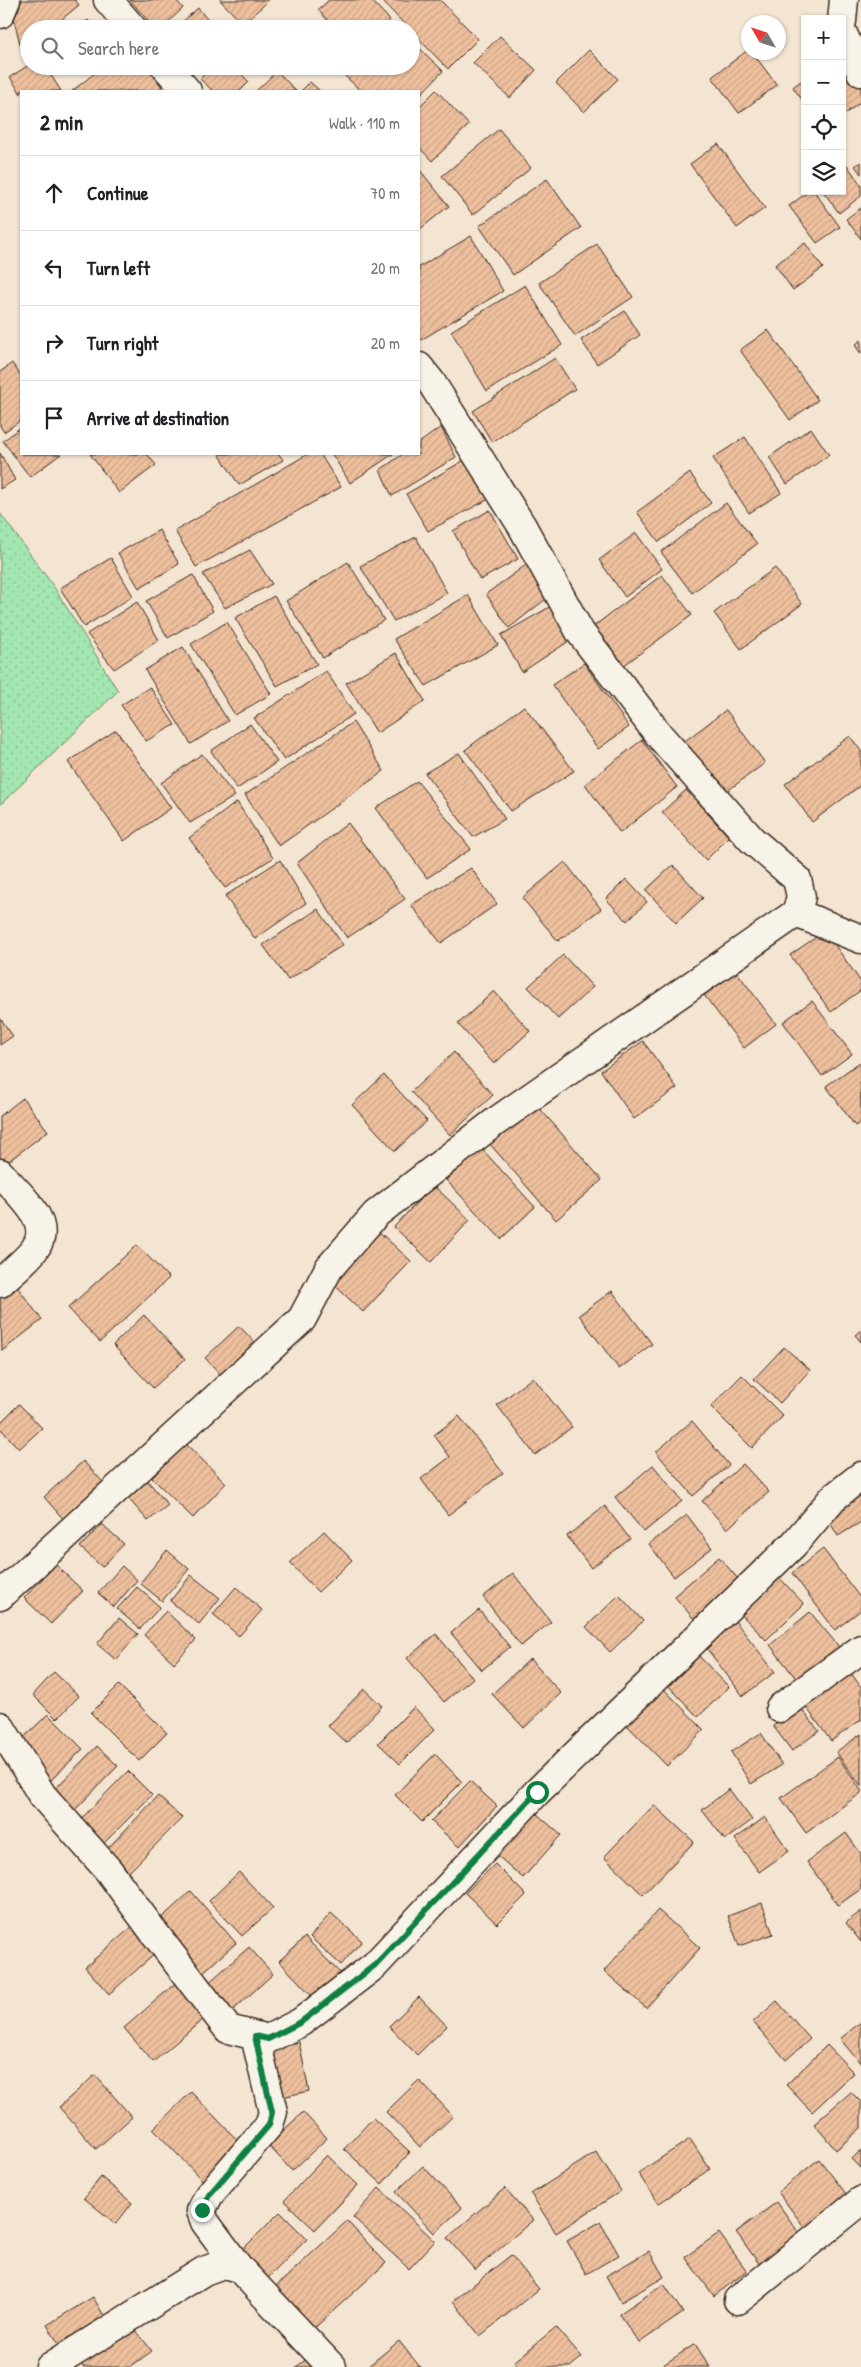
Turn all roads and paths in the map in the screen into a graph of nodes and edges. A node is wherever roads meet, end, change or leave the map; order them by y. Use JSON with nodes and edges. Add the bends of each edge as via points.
{"nodes":[{"id":1,"x":6,"y":0,"type":"edge"},
{"id":2,"x":108,"y":0,"type":"edge"},
{"id":3,"x":844,"y":0,"type":"edge"},
{"id":4,"x":0,"y":14,"type":"edge"},
{"id":5,"x":843,"y":15,"type":"edge"},
{"id":6,"x":125,"y":20,"type":"edge"},
{"id":7,"x":846,"y":40,"type":"edge"},
{"id":8,"x":861,"y":72,"type":"edge"},
{"id":9,"x":173,"y":75,"type":"edge"},
{"id":10,"x":186,"y":90,"type":"edge"},
{"id":11,"x":420,"y":368,"type":"edge"},
{"id":12,"x":796,"y":913,"type":"junction"},
{"id":13,"x":861,"y":939,"type":"edge"},
{"id":14,"x":0,"y":1173,"type":"edge"},
{"id":15,"x":0,"y":1283,"type":"edge"},
{"id":16,"x":861,"y":1476,"type":"edge"},
{"id":17,"x":0,"y":1596,"type":"edge"},
{"id":18,"x":860,"y":1653,"type":"edge"},
{"id":19,"x":780,"y":1708,"type":"dead end"},
{"id":20,"x":0,"y":1726,"type":"edge"},
{"id":21,"x":255,"y":2036,"type":"junction"},
{"id":22,"x":861,"y":2201,"type":"edge"},
{"id":23,"x":239,"y":2268,"type":"junction"},
{"id":24,"x":738,"y":2300,"type":"dead end"},
{"id":25,"x":50,"y":2367,"type":"edge"},
{"id":26,"x":332,"y":2367,"type":"edge"}],
"edges":[{"from":1,"to":4,"type":"street"},
{"from":2,"to":6,"type":"street"},
{"from":3,"to":5,"type":"street"},
{"from":7,"to":8,"type":"street"},
{"from":9,"to":10,"type":"street"},
{"from":11,"to":12,"type":"street","via":[[522,526],[580,632],[658,735],[752,840],[797,878],[801,897]]},
{"from":12,"to":13,"type":"street"},
{"from":12,"to":17,"type":"street","via":[[495,1122],[376,1214],[329,1268],[302,1319]]},
{"from":14,"to":15,"type":"street","via":[[39,1219],[42,1234],[34,1250]]},
{"from":16,"to":21,"type":"street","via":[[833,1498],[794,1544],[537,1792],[375,1965],[301,2022],[268,2039]]},
{"from":18,"to":19,"type":"street"},
{"from":20,"to":21,"type":"street","via":[[42,1795],[109,1871],[228,2029]]},
{"from":21,"to":23,"type":"street","via":[[272,2112],[269,2125],[209,2195],[202,2210],[205,2222]]},
{"from":22,"to":24,"type":"street"},
{"from":23,"to":25,"type":"street","via":[[222,2264],[204,2271]]},
{"from":23,"to":26,"type":"street"}]}
